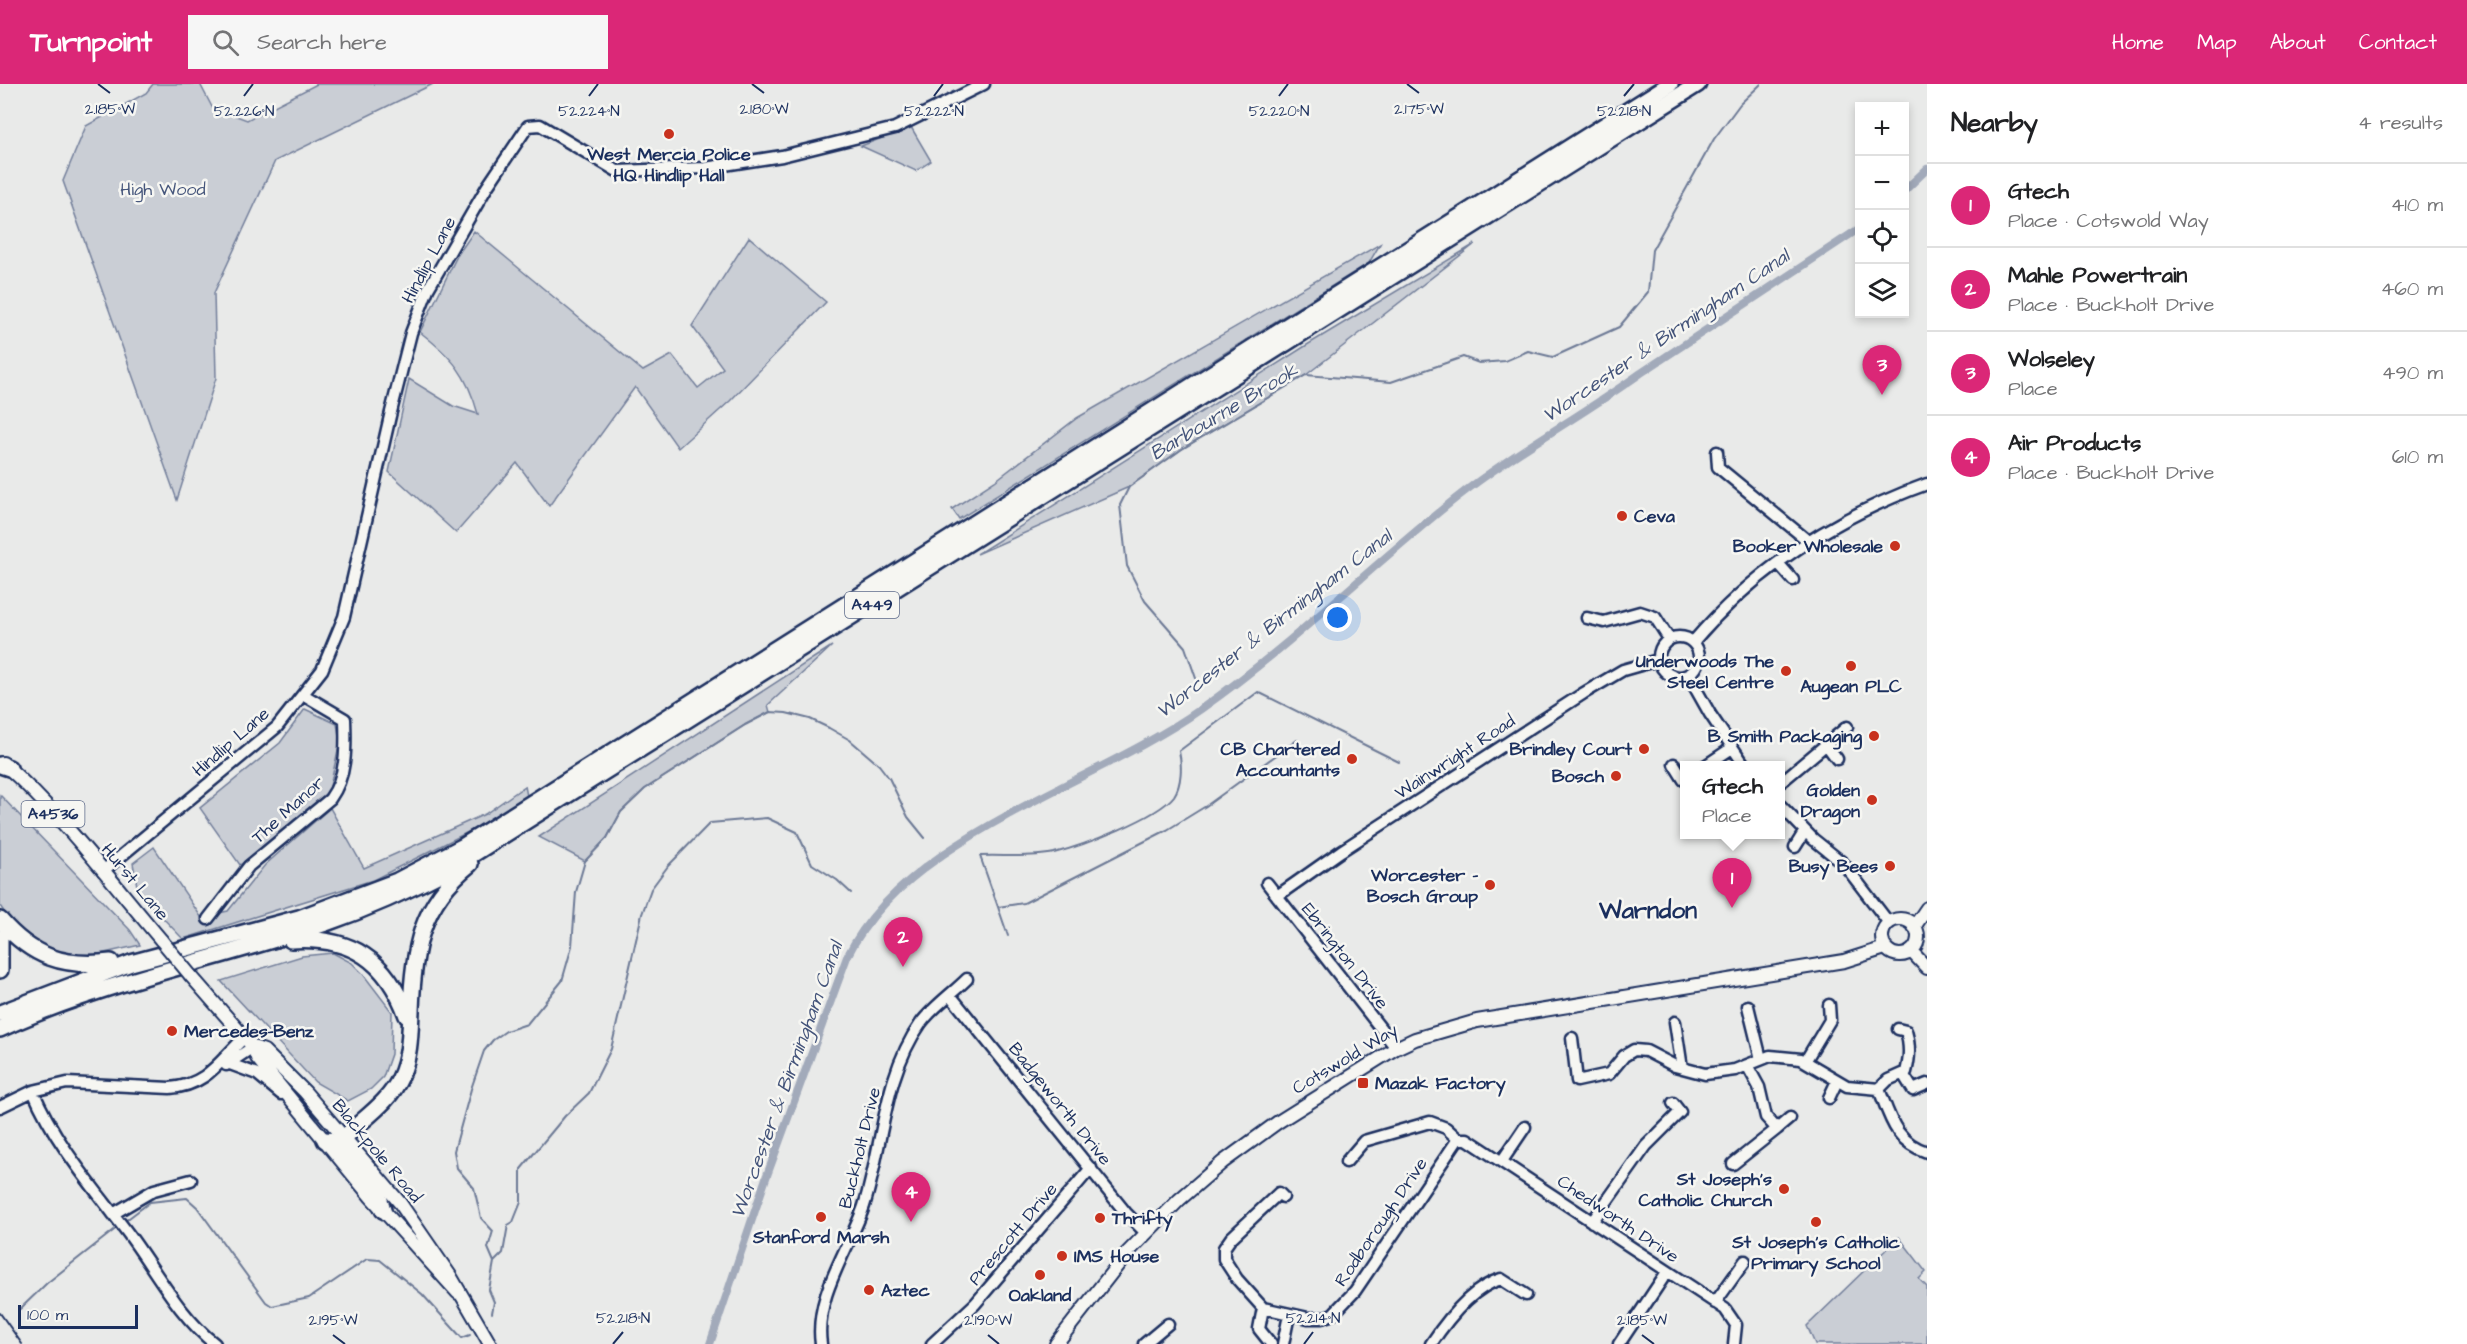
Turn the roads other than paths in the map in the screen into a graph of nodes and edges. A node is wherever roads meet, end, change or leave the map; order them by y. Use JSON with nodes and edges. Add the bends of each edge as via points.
{"nodes":[{"id":1,"x":984,"y":84,"type":"edge"},
{"id":2,"x":1670,"y":84,"type":"edge"},
{"id":3,"x":1698,"y":84,"type":"edge"},
{"id":4,"x":1717,"y":452,"type":"dead end"},
{"id":5,"x":1927,"y":484,"type":"edge"},
{"id":6,"x":1807,"y":540,"type":"junction"},
{"id":7,"x":1778,"y":563,"type":"junction"},
{"id":8,"x":1793,"y":580,"type":"dead end"},
{"id":9,"x":1587,"y":618,"type":"dead end"},
{"id":10,"x":1669,"y":639,"type":"junction"},
{"id":11,"x":1693,"y":642,"type":"junction"},
{"id":12,"x":1658,"y":660,"type":"junction"},
{"id":13,"x":1688,"y":675,"type":"junction"},
{"id":14,"x":304,"y":695,"type":"junction"},
{"id":15,"x":1847,"y":727,"type":"dead end"},
{"id":16,"x":1826,"y":744,"type":"junction"},
{"id":17,"x":1732,"y":748,"type":"junction"},
{"id":18,"x":1837,"y":759,"type":"dead end"},
{"id":19,"x":1711,"y":761,"type":"edge"},
{"id":20,"x":1742,"y":761,"type":"edge"},
{"id":21,"x":1674,"y":764,"type":"dead end"},
{"id":22,"x":3,"y":765,"type":"edge"},
{"id":23,"x":1680,"y":774,"type":"edge"},
{"id":24,"x":1785,"y":779,"type":"edge"},
{"id":25,"x":1785,"y":810,"type":"edge"},
{"id":26,"x":1805,"y":831,"type":"junction"},
{"id":27,"x":490,"y":845,"type":"junction"},
{"id":28,"x":1795,"y":847,"type":"dead end"},
{"id":29,"x":103,"y":871,"type":"junction"},
{"id":30,"x":1267,"y":883,"type":"dead end"},
{"id":31,"x":1277,"y":896,"type":"junction"},
{"id":32,"x":1927,"y":908,"type":"edge"},
{"id":33,"x":208,"y":919,"type":"dead end"},
{"id":34,"x":0,"y":920,"type":"edge"},
{"id":35,"x":1889,"y":923,"type":"junction"},
{"id":36,"x":1914,"y":927,"type":"junction"},
{"id":37,"x":0,"y":938,"type":"edge"},
{"id":38,"x":271,"y":940,"type":"junction"},
{"id":39,"x":1885,"y":948,"type":"junction"},
{"id":40,"x":1911,"y":951,"type":"junction"},
{"id":41,"x":131,"y":963,"type":"junction"},
{"id":42,"x":1927,"y":968,"type":"edge"},
{"id":43,"x":0,"y":970,"type":"edge"},
{"id":44,"x":191,"y":976,"type":"joint"},
{"id":45,"x":967,"y":979,"type":"dead end"},
{"id":46,"x":950,"y":995,"type":"junction"},
{"id":47,"x":1829,"y":1005,"type":"dead end"},
{"id":48,"x":1748,"y":1006,"type":"dead end"},
{"id":49,"x":0,"y":1013,"type":"edge"},
{"id":50,"x":1675,"y":1022,"type":"dead end"},
{"id":51,"x":410,"y":1025,"type":"junction"},
{"id":52,"x":1906,"y":1028,"type":"dead end"},
{"id":53,"x":0,"y":1029,"type":"edge"},
{"id":54,"x":1572,"y":1038,"type":"dead end"},
{"id":55,"x":249,"y":1042,"type":"junction"},
{"id":56,"x":1396,"y":1048,"type":"junction"},
{"id":57,"x":1761,"y":1059,"type":"junction"},
{"id":58,"x":1806,"y":1060,"type":"junction"},
{"id":59,"x":224,"y":1065,"type":"junction"},
{"id":60,"x":1747,"y":1065,"type":"junction"},
{"id":61,"x":1682,"y":1068,"type":"junction"},
{"id":62,"x":1903,"y":1074,"type":"junction"},
{"id":63,"x":1837,"y":1081,"type":"junction"},
{"id":64,"x":1927,"y":1084,"type":"edge"},
{"id":65,"x":1878,"y":1089,"type":"junction"},
{"id":66,"x":33,"y":1091,"type":"junction"},
{"id":67,"x":290,"y":1098,"type":"junction"},
{"id":68,"x":1829,"y":1098,"type":"dead end"},
{"id":69,"x":1673,"y":1103,"type":"dead end"},
{"id":70,"x":0,"y":1107,"type":"edge"},
{"id":71,"x":1790,"y":1118,"type":"dead end"},
{"id":72,"x":1524,"y":1126,"type":"dead end"},
{"id":73,"x":1777,"y":1128,"type":"junction"},
{"id":74,"x":1506,"y":1132,"type":"dead end"},
{"id":75,"x":344,"y":1138,"type":"junction"},
{"id":76,"x":1458,"y":1138,"type":"junction"},
{"id":77,"x":1516,"y":1139,"type":"junction"},
{"id":78,"x":325,"y":1140,"type":"junction"},
{"id":79,"x":1927,"y":1152,"type":"edge"},
{"id":80,"x":1502,"y":1161,"type":"junction"},
{"id":81,"x":1347,"y":1162,"type":"dead end"},
{"id":82,"x":1733,"y":1164,"type":"dead end"},
{"id":83,"x":1091,"y":1168,"type":"junction"},
{"id":84,"x":191,"y":1180,"type":"dead end"},
{"id":85,"x":1282,"y":1197,"type":"dead end"},
{"id":86,"x":383,"y":1210,"type":"junction"},
{"id":87,"x":116,"y":1218,"type":"junction"},
{"id":88,"x":1592,"y":1222,"type":"junction"},
{"id":89,"x":1146,"y":1233,"type":"junction"},
{"id":90,"x":1745,"y":1261,"type":"dead end"},
{"id":91,"x":1667,"y":1272,"type":"junction"},
{"id":92,"x":458,"y":1293,"type":"junction"},
{"id":93,"x":1526,"y":1295,"type":"dead end"},
{"id":94,"x":1715,"y":1303,"type":"junction"},
{"id":95,"x":1263,"y":1308,"type":"junction"},
{"id":96,"x":1289,"y":1315,"type":"junction"},
{"id":97,"x":1162,"y":1324,"type":"dead end"},
{"id":98,"x":215,"y":1344,"type":"edge"},
{"id":99,"x":489,"y":1344,"type":"edge"},
{"id":100,"x":821,"y":1344,"type":"edge"},
{"id":101,"x":932,"y":1344,"type":"edge"},
{"id":102,"x":1056,"y":1344,"type":"edge"},
{"id":103,"x":1143,"y":1344,"type":"edge"},
{"id":104,"x":1271,"y":1344,"type":"edge"},
{"id":105,"x":1283,"y":1344,"type":"edge"},
{"id":106,"x":1431,"y":1344,"type":"edge"},
{"id":107,"x":1619,"y":1344,"type":"edge"},
{"id":108,"x":1734,"y":1344,"type":"edge"}],
"edges":[{"from":1,"to":14,"type":"street","name":"Hindlip Lane","via":[[895,128],[782,156],[705,168],[617,171],[540,125],[528,126],[428,289],[411,333],[344,617],[322,670]]},
{"from":2,"to":41,"type":"highway","number":"A449","via":[[462,847],[397,881],[299,918]]},
{"from":3,"to":27,"type":"highway","number":"A449"},
{"from":4,"to":6,"type":"street","via":[[1718,467]]},
{"from":5,"to":6,"type":"street","via":[[1888,498]]},
{"from":6,"to":7,"type":"street"},
{"from":7,"to":8,"type":"street"},
{"from":7,"to":11,"type":"street","via":[[1714,617]]},
{"from":9,"to":10,"type":"street","via":[[1604,622],[1640,612],[1655,617]]},
{"from":10,"to":11,"type":"street","via":[[1681,636]]},
{"from":10,"to":12,"type":"street","via":[[1660,648]]},
{"from":11,"to":13,"type":"street","via":[[1699,659]]},
{"from":12,"to":13,"type":"street","via":[[1670,675]]},
{"from":12,"to":31,"type":"street","name":"Wainwright Road","via":[[1623,670],[1584,693]]},
{"from":13,"to":17,"type":"street"},
{"from":14,"to":29,"type":"street","name":"Hindlip Lane","via":[[277,728]]},
{"from":14,"to":33,"type":"street","name":"The Manor","via":[[345,719],[343,774],[338,787],[249,866]]},
{"from":15,"to":16,"type":"street"},
{"from":16,"to":18,"type":"street"},
{"from":16,"to":24,"type":"street"},
{"from":17,"to":19,"type":"street"},
{"from":17,"to":20,"type":"street"},
{"from":21,"to":23,"type":"street"},
{"from":22,"to":29,"type":"main road","name":"Hurst Lane","number":"A4536"},
{"from":25,"to":26,"type":"street"},
{"from":26,"to":28,"type":"street"},
{"from":26,"to":35,"type":"street","via":[[1843,862]]},
{"from":27,"to":38,"type":"highway","number":"A449","via":[[374,905]]},
{"from":27,"to":51,"type":"highway","via":[[451,882],[428,914],[412,968]]},
{"from":29,"to":44,"type":"main road","name":"Hurst Lane","number":"A4536","bridge":true},
{"from":30,"to":31,"type":"street","name":"Ebrington Drive"},
{"from":31,"to":56,"type":"street","name":"Ebrington Drive"},
{"from":32,"to":36,"type":"main road"},
{"from":34,"to":41,"type":"highway","via":[[22,942],[52,959],[77,965]]},
{"from":35,"to":36,"type":"main road","via":[[1905,920]]},
{"from":35,"to":39,"type":"main road","via":[[1882,932]]},
{"from":36,"to":40,"type":"main road","via":[[1917,942]]},
{"from":37,"to":43,"type":"highway"},
{"from":38,"to":51,"type":"highway","via":[[321,940],[363,954],[391,981]]},
{"from":38,"to":53,"type":"highway","number":"A449","via":[[90,995]]},
{"from":39,"to":40,"type":"main road","via":[[1895,955]]},
{"from":39,"to":56,"type":"main road","name":"Cotswold Way","via":[[1844,961],[1477,1021]]},
{"from":40,"to":42,"type":"main road"},
{"from":41,"to":49,"type":"highway","number":"A449"},
{"from":44,"to":55,"type":"main road","name":"Blackpole Road","number":"A4536"},
{"from":45,"to":46,"type":"street","name":"Buckholt Drive"},
{"from":46,"to":83,"type":"street","name":"Badgeworth Drive"},
{"from":46,"to":100,"type":"street","name":"Buckholt Drive","via":[[921,1023],[898,1066],[864,1204],[819,1323]]},
{"from":47,"to":58,"type":"street","via":[[1830,1020]]},
{"from":48,"to":57,"type":"street"},
{"from":50,"to":61,"type":"street"},
{"from":51,"to":75,"type":"highway","via":[[408,1056],[399,1081],[382,1103]]},
{"from":52,"to":62,"type":"street","via":[[1911,1056]]},
{"from":54,"to":61,"type":"street","via":[[1577,1081],[1609,1074],[1634,1050],[1646,1051]]},
{"from":55,"to":59,"type":"street"},
{"from":55,"to":67,"type":"main road","name":"Blackpole Road","number":"A4536"},
{"from":55,"to":75,"type":"main road","name":"Blackpole Road","number":"A4536","via":[[274,1060]]},
{"from":56,"to":89,"type":"main road","name":"Cotswold Way","via":[[1241,1149]]},
{"from":57,"to":58,"type":"street","via":[[1770,1056]]},
{"from":57,"to":60,"type":"street"},
{"from":58,"to":63,"type":"street"},
{"from":59,"to":66,"type":"street","via":[[178,1087],[67,1083]]},
{"from":59,"to":67,"type":"street","via":[[257,1074]]},
{"from":60,"to":61,"type":"street","via":[[1705,1074]]},
{"from":60,"to":73,"type":"street","via":[[1759,1087],[1766,1117]]},
{"from":62,"to":64,"type":"street","via":[[1913,1090]]},
{"from":62,"to":65,"type":"street"},
{"from":63,"to":65,"type":"street"},
{"from":63,"to":68,"type":"street"},
{"from":65,"to":79,"type":"street","via":[[1891,1122],[1910,1147]]},
{"from":66,"to":70,"type":"street"},
{"from":66,"to":87,"type":"street","via":[[61,1147]]},
{"from":67,"to":78,"type":"main road","name":"Blackpole Road","number":"A4536"},
{"from":69,"to":88,"type":"street","via":[[1680,1112],[1646,1146]]},
{"from":71,"to":73,"type":"street"},
{"from":72,"to":77,"type":"street"},
{"from":73,"to":82,"type":"street"},
{"from":74,"to":77,"type":"street"},
{"from":75,"to":78,"type":"highway","via":[[336,1142]]},
{"from":75,"to":86,"type":"highway","via":[[342,1147],[378,1192]]},
{"from":75,"to":92,"type":"main road","name":"Blackpole Road","via":[[400,1203]]},
{"from":76,"to":80,"type":"street","name":"Chedworth Drive","via":[[1467,1139]]},
{"from":76,"to":81,"type":"street","name":"Chedworth Drive","via":[[1430,1122],[1364,1141]]},
{"from":76,"to":96,"type":"street","name":"Rodborough Drive","via":[[1344,1305],[1322,1318]]},
{"from":77,"to":80,"type":"street"},
{"from":78,"to":86,"type":"main road","name":"Blackpole Road"},
{"from":80,"to":88,"type":"street","name":"Chedworth Drive"},
{"from":83,"to":89,"type":"street","name":"Badgeworth Drive"},
{"from":83,"to":101,"type":"street","name":"Prescott Drive","via":[[975,1304]]},
{"from":84,"to":87,"type":"street","via":[[154,1190]]},
{"from":85,"to":95,"type":"street","via":[[1279,1193],[1224,1248],[1224,1259]]},
{"from":86,"to":92,"type":"main road","name":"Blackpole Road"},
{"from":87,"to":98,"type":"street","via":[[174,1299]]},
{"from":88,"to":91,"type":"street","name":"Chedworth Drive"},
{"from":89,"to":102,"type":"main road","name":"Cotswold Way","via":[[1126,1252]]},
{"from":90,"to":94,"type":"street"},
{"from":91,"to":94,"type":"street","name":"Chedworth Drive"},
{"from":91,"to":107,"type":"street"},
{"from":92,"to":99,"type":"main road","name":"Blackpole Road"},
{"from":93,"to":106,"type":"street","via":[[1501,1279],[1487,1284]]},
{"from":94,"to":108,"type":"street","name":"Chedworth Drive","via":[[1735,1321]]},
{"from":95,"to":96,"type":"street","name":"Rodborough Drive"},
{"from":95,"to":104,"type":"street","via":[[1259,1329]]},
{"from":96,"to":105,"type":"street"},
{"from":97,"to":103,"type":"street"}]}
